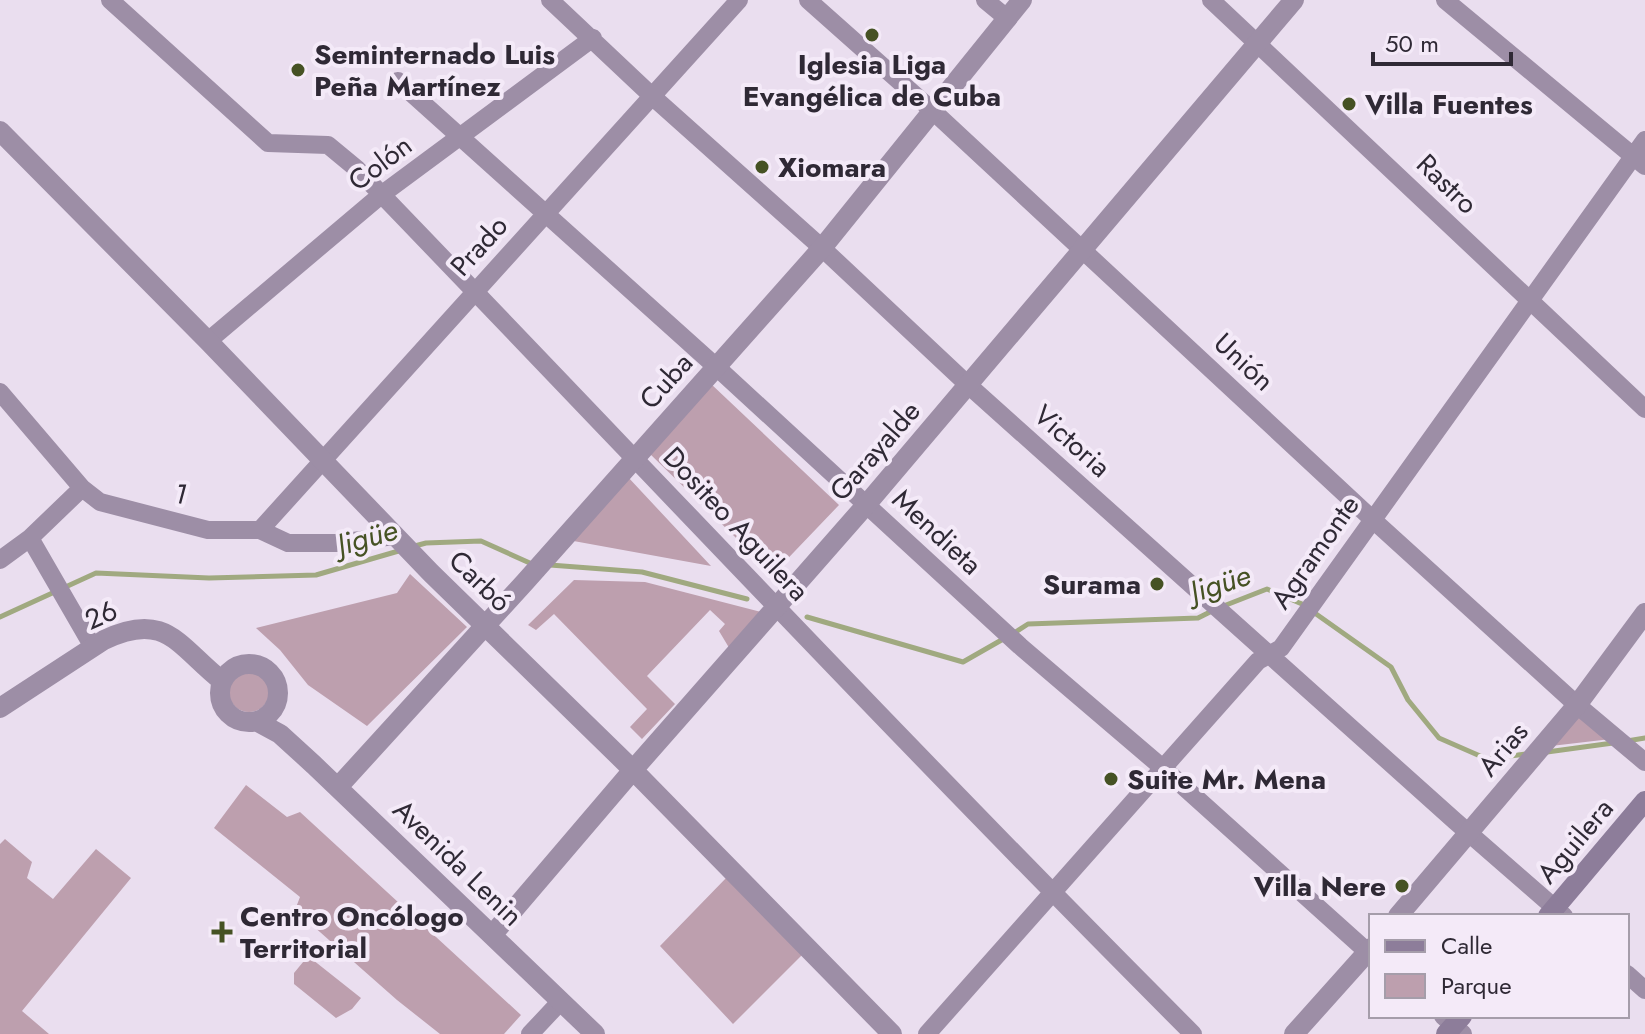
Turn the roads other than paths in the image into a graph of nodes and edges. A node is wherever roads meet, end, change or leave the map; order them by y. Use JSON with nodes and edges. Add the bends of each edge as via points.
{"nodes":[{"id":1,"x":110,"y":0,"type":"edge"},
{"id":2,"x":550,"y":0,"type":"edge"},
{"id":3,"x":739,"y":0,"type":"edge"},
{"id":4,"x":808,"y":0,"type":"edge"},
{"id":5,"x":985,"y":0,"type":"edge"},
{"id":6,"x":1022,"y":0,"type":"edge"},
{"id":7,"x":1211,"y":0,"type":"edge"},
{"id":8,"x":1294,"y":0,"type":"edge"},
{"id":9,"x":1445,"y":0,"type":"edge"},
{"id":10,"x":1008,"y":19,"type":"junction"},
{"id":11,"x":593,"y":38,"type":"junction"},
{"id":12,"x":1259,"y":43,"type":"junction"},
{"id":13,"x":398,"y":81,"type":"dead end"},
{"id":14,"x":653,"y":97,"type":"junction"},
{"id":15,"x":934,"y":112,"type":"junction"},
{"id":16,"x":0,"y":131,"type":"edge"},
{"id":17,"x":459,"y":138,"type":"junction"},
{"id":18,"x":1645,"y":140,"type":"edge"},
{"id":19,"x":1639,"y":161,"type":"edge"},
{"id":20,"x":381,"y":195,"type":"junction"},
{"id":21,"x":546,"y":213,"type":"junction"},
{"id":22,"x":822,"y":248,"type":"junction"},
{"id":23,"x":1082,"y":250,"type":"junction"},
{"id":24,"x":475,"y":292,"type":"junction"},
{"id":25,"x":1528,"y":301,"type":"junction"},
{"id":26,"x":208,"y":341,"type":"junction"},
{"id":27,"x":717,"y":367,"type":"junction"},
{"id":28,"x":968,"y":385,"type":"junction"},
{"id":29,"x":0,"y":392,"type":"edge"},
{"id":30,"x":1645,"y":409,"type":"edge"},
{"id":31,"x":635,"y":457,"type":"junction"},
{"id":32,"x":322,"y":462,"type":"junction"},
{"id":33,"x":82,"y":488,"type":"junction"},
{"id":34,"x":866,"y":505,"type":"junction"},
{"id":35,"x":1372,"y":519,"type":"junction"},
{"id":36,"x":260,"y":530,"type":"junction"},
{"id":37,"x":395,"y":536,"type":"junction"},
{"id":38,"x":23,"y":543,"type":"junction"},
{"id":39,"x":0,"y":560,"type":"edge"},
{"id":40,"x":775,"y":607,"type":"junction"},
{"id":41,"x":1645,"y":613,"type":"edge"},
{"id":42,"x":486,"y":625,"type":"junction"},
{"id":43,"x":93,"y":647,"type":"junction"},
{"id":44,"x":1271,"y":656,"type":"junction"},
{"id":45,"x":222,"y":681,"type":"junction"},
{"id":46,"x":276,"y":704,"type":"junction"},
{"id":47,"x":1577,"y":705,"type":"junction"},
{"id":48,"x":0,"y":708,"type":"edge"},
{"id":49,"x":256,"y":721,"type":"junction"},
{"id":50,"x":280,"y":734,"type":"junction"},
{"id":51,"x":1643,"y":761,"type":"edge"},
{"id":52,"x":1164,"y":769,"type":"junction"},
{"id":53,"x":633,"y":770,"type":"junction"},
{"id":54,"x":338,"y":787,"type":"junction"},
{"id":55,"x":1645,"y":801,"type":"edge"},
{"id":56,"x":1468,"y":833,"type":"junction"},
{"id":57,"x":1052,"y":893,"type":"junction"},
{"id":58,"x":1556,"y":913,"type":"edge"},
{"id":59,"x":1400,"y":914,"type":"edge"},
{"id":60,"x":493,"y":934,"type":"junction"},
{"id":61,"x":1369,"y":950,"type":"edge"},
{"id":62,"x":1369,"y":952,"type":"edge"},
{"id":63,"x":1629,"y":976,"type":"edge"},
{"id":64,"x":1645,"y":990,"type":"edge"},
{"id":65,"x":561,"y":1001,"type":"junction"},
{"id":66,"x":530,"y":1034,"type":"edge"},
{"id":67,"x":595,"y":1034,"type":"edge"},
{"id":68,"x":892,"y":1034,"type":"edge"},
{"id":69,"x":927,"y":1034,"type":"edge"},
{"id":70,"x":1193,"y":1034,"type":"edge"},
{"id":71,"x":1294,"y":1034,"type":"edge"}],
"edges":[{"from":1,"to":20,"type":"street","name":"Dositeo Aguilera","via":[[268,143],[328,145]]},
{"from":2,"to":11,"type":"street","name":"Victoria"},
{"from":3,"to":14,"type":"street","name":"Prado"},
{"from":4,"to":15,"type":"street","name":"Unión"},
{"from":5,"to":10,"type":"street"},
{"from":6,"to":10,"type":"street","name":"Cuba"},
{"from":7,"to":12,"type":"street","name":"Rastro"},
{"from":8,"to":12,"type":"street","name":"Garayalde"},
{"from":9,"to":19,"type":"street"},
{"from":10,"to":15,"type":"street","name":"Cuba"},
{"from":11,"to":14,"type":"street","name":"Victoria"},
{"from":11,"to":17,"type":"street","name":"Colón"},
{"from":12,"to":23,"type":"street","name":"Garayalde"},
{"from":12,"to":25,"type":"street","name":"Rastro"},
{"from":13,"to":17,"type":"street","name":"Mendieta"},
{"from":14,"to":21,"type":"street","name":"Prado"},
{"from":14,"to":22,"type":"street","name":"Victoria"},
{"from":15,"to":22,"type":"street","name":"Cuba"},
{"from":15,"to":23,"type":"street","name":"Unión"},
{"from":16,"to":26,"type":"street","name":"Carbó"},
{"from":17,"to":20,"type":"street","name":"Colón"},
{"from":17,"to":21,"type":"street","name":"Mendieta"},
{"from":18,"to":19,"type":"street","name":"Agramonte"},
{"from":19,"to":25,"type":"street","name":"Agramonte"},
{"from":20,"to":24,"type":"street","name":"Dositeo Aguilera"},
{"from":20,"to":26,"type":"street","name":"Colón"},
{"from":21,"to":24,"type":"street","name":"Prado"},
{"from":21,"to":27,"type":"street","name":"Mendieta"},
{"from":22,"to":27,"type":"street","name":"Cuba"},
{"from":22,"to":28,"type":"street","name":"Victoria"},
{"from":23,"to":28,"type":"street","name":"Garayalde"},
{"from":23,"to":35,"type":"street","name":"Unión"},
{"from":24,"to":31,"type":"street","name":"Dositeo Aguilera"},
{"from":24,"to":32,"type":"street","name":"Prado"},
{"from":25,"to":30,"type":"street","name":"Rastro"},
{"from":25,"to":35,"type":"street","name":"Agramonte"},
{"from":26,"to":32,"type":"street","name":"Carbó"},
{"from":27,"to":31,"type":"street","name":"Cuba"},
{"from":27,"to":34,"type":"street","name":"Mendieta"},
{"from":28,"to":34,"type":"street","name":"Garayalde"},
{"from":28,"to":44,"type":"street","name":"Victoria"},
{"from":29,"to":33,"type":"street","name":"1"},
{"from":31,"to":40,"type":"street","name":"Dositeo Aguilera"},
{"from":31,"to":42,"type":"street","name":"Cuba"},
{"from":32,"to":36,"type":"street","name":"Prado"},
{"from":32,"to":37,"type":"street","name":"Carbó"},
{"from":33,"to":36,"type":"street","name":"1","via":[[100,502],[208,530]]},
{"from":33,"to":38,"type":"street"},
{"from":34,"to":40,"type":"street","name":"Garayalde"},
{"from":34,"to":52,"type":"street","name":"Mendieta"},
{"from":35,"to":44,"type":"street","name":"Agramonte"},
{"from":35,"to":47,"type":"street","name":"Unión"},
{"from":36,"to":37,"type":"street","name":"1","via":[[288,543]]},
{"from":37,"to":42,"type":"street","name":"Carbó"},
{"from":38,"to":39,"type":"street"},
{"from":38,"to":43,"type":"street","via":[[47,569]]},
{"from":40,"to":53,"type":"street","name":"Garayalde"},
{"from":40,"to":57,"type":"street","name":"Dositeo Aguilera"},
{"from":41,"to":47,"type":"street","name":"Arias"},
{"from":42,"to":53,"type":"street","name":"Carbó"},
{"from":42,"to":54,"type":"street","name":"Cuba"},
{"from":43,"to":45,"type":"street","name":"26","via":[[122,631],[156,629],[171,634]]},
{"from":43,"to":48,"type":"street","name":"26"},
{"from":44,"to":52,"type":"street","name":"Agramonte","via":[[1258,661]]},
{"from":44,"to":56,"type":"street","name":"Victoria"},
{"from":45,"to":46,"type":"street","via":[[246,664],[265,669],[277,684]]},
{"from":45,"to":49,"type":"street","name":"Avenida Lenin","via":[[220,700],[225,709],[239,720]]},
{"from":46,"to":49,"type":"street"},
{"from":46,"to":50,"type":"street"},
{"from":47,"to":51,"type":"street","name":"Unión"},
{"from":47,"to":56,"type":"street","name":"Arias"},
{"from":49,"to":50,"type":"street","name":"Avenida Lenin"},
{"from":50,"to":54,"type":"street","name":"Avenida Lenin"},
{"from":52,"to":57,"type":"street","name":"Agramonte"},
{"from":52,"to":61,"type":"street","name":"Mendieta"},
{"from":53,"to":60,"type":"street","name":"Garayalde"},
{"from":53,"to":68,"type":"street","name":"Carbó"},
{"from":54,"to":60,"type":"street","name":"Avenida Lenin"},
{"from":55,"to":58,"type":"main road","name":"Aguilera"},
{"from":56,"to":58,"type":"street","name":"Victoria"},
{"from":56,"to":59,"type":"street","name":"Arias"},
{"from":57,"to":69,"type":"street","name":"Agramonte"},
{"from":57,"to":70,"type":"street","name":"Dositeo Aguilera"},
{"from":60,"to":65,"type":"street","name":"Avenida Lenin"},
{"from":62,"to":71,"type":"street"},
{"from":63,"to":64,"type":"street"},
{"from":65,"to":66,"type":"street"},
{"from":65,"to":67,"type":"street","name":"Avenida Lenin"}]}
